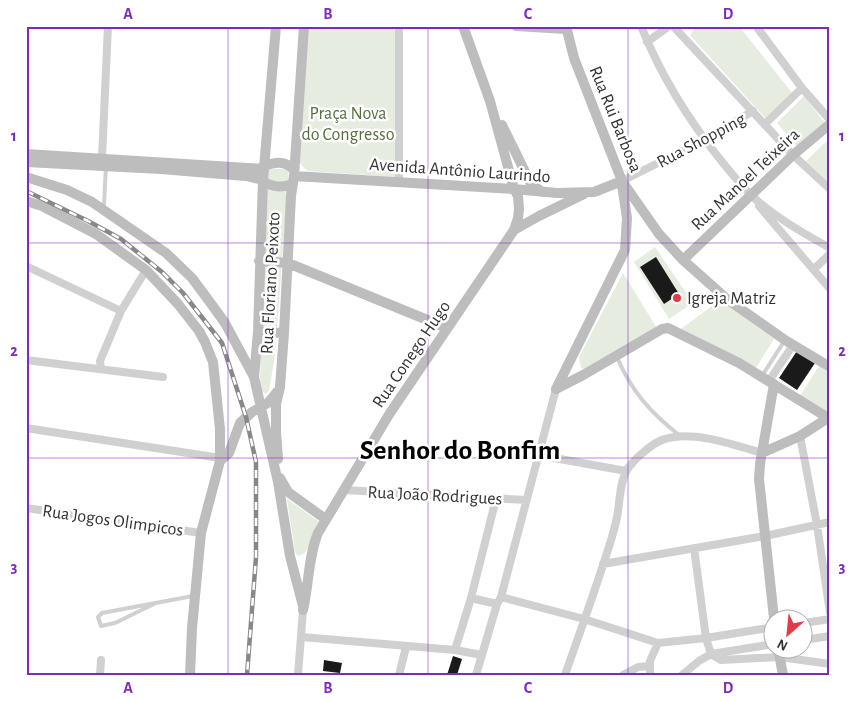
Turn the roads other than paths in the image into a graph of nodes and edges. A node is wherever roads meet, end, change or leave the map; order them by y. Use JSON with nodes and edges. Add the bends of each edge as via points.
{"nodes":[{"id":1,"x":108,"y":26,"type":"edge"},
{"id":2,"x":276,"y":26,"type":"edge"},
{"id":3,"x":304,"y":26,"type":"edge"},
{"id":4,"x":399,"y":26,"type":"edge"},
{"id":5,"x":463,"y":26,"type":"edge"},
{"id":6,"x":516,"y":26,"type":"edge"},
{"id":7,"x":641,"y":26,"type":"edge"},
{"id":8,"x":669,"y":26,"type":"edge"},
{"id":9,"x":673,"y":26,"type":"edge"},
{"id":10,"x":756,"y":26,"type":"edge"},
{"id":11,"x":566,"y":28,"type":"edge"},
{"id":12,"x":647,"y":42,"type":"junction"},
{"id":13,"x":802,"y":88,"type":"junction"},
{"id":14,"x":490,"y":101,"type":"junction"},
{"id":15,"x":752,"y":112,"type":"junction"},
{"id":16,"x":830,"y":122,"type":"edge"},
{"id":17,"x":765,"y":124,"type":"junction"},
{"id":18,"x":704,"y":140,"type":"junction"},
{"id":19,"x":26,"y":154,"type":"edge"},
{"id":20,"x":793,"y":155,"type":"junction"},
{"id":21,"x":26,"y":162,"type":"edge"},
{"id":22,"x":104,"y":162,"type":"junction"},
{"id":23,"x":264,"y":168,"type":"junction"},
{"id":24,"x":294,"y":176,"type":"junction"},
{"id":25,"x":26,"y":177,"type":"edge"},
{"id":26,"x":263,"y":181,"type":"junction"},
{"id":27,"x":399,"y":181,"type":"junction"},
{"id":28,"x":622,"y":181,"type":"junction"},
{"id":29,"x":514,"y":189,"type":"junction"},
{"id":30,"x":830,"y":189,"type":"edge"},
{"id":31,"x":542,"y":192,"type":"junction"},
{"id":32,"x":588,"y":192,"type":"junction"},
{"id":33,"x":750,"y":195,"type":"junction"},
{"id":34,"x":26,"y":201,"type":"edge"},
{"id":35,"x":102,"y":208,"type":"junction"},
{"id":36,"x":514,"y":230,"type":"junction"},
{"id":37,"x":830,"y":248,"type":"edge"},
{"id":38,"x":830,"y":254,"type":"edge"},
{"id":39,"x":683,"y":260,"type":"junction"},
{"id":40,"x":259,"y":261,"type":"junction"},
{"id":41,"x":288,"y":263,"type":"junction"},
{"id":42,"x":26,"y":266,"type":"edge"},
{"id":43,"x":814,"y":269,"type":"junction"},
{"id":44,"x":146,"y":270,"type":"junction"},
{"id":45,"x":830,"y":289,"type":"edge"},
{"id":46,"x":121,"y":311,"type":"junction"},
{"id":47,"x":447,"y":328,"type":"junction"},
{"id":48,"x":258,"y":332,"type":"junction"},
{"id":49,"x":284,"y":333,"type":"junction"},
{"id":50,"x":789,"y":343,"type":"junction"},
{"id":51,"x":616,"y":356,"type":"junction"},
{"id":52,"x":572,"y":357,"type":"junction"},
{"id":53,"x":26,"y":360,"type":"edge"},
{"id":54,"x":830,"y":367,"type":"edge"},
{"id":55,"x":101,"y":368,"type":"junction"},
{"id":56,"x":585,"y":374,"type":"junction"},
{"id":57,"x":162,"y":377,"type":"dead end"},
{"id":58,"x":254,"y":377,"type":"junction"},
{"id":59,"x":768,"y":380,"type":"junction"},
{"id":60,"x":280,"y":387,"type":"junction"},
{"id":61,"x":556,"y":389,"type":"junction"},
{"id":62,"x":261,"y":408,"type":"junction"},
{"id":63,"x":829,"y":419,"type":"edge"},
{"id":64,"x":26,"y":428,"type":"edge"},
{"id":65,"x":680,"y":436,"type":"junction"},
{"id":66,"x":800,"y":436,"type":"junction"},
{"id":67,"x":762,"y":453,"type":"junction"},
{"id":68,"x":538,"y":455,"type":"junction"},
{"id":69,"x":220,"y":459,"type":"junction"},
{"id":70,"x":626,"y":471,"type":"junction"},
{"id":71,"x":344,"y":490,"type":"junction"},
{"id":72,"x":496,"y":499,"type":"junction"},
{"id":73,"x":526,"y":500,"type":"junction"},
{"id":74,"x":26,"y":508,"type":"edge"},
{"id":75,"x":325,"y":521,"type":"junction"},
{"id":76,"x":830,"y":522,"type":"edge"},
{"id":77,"x":817,"y":525,"type":"junction"},
{"id":78,"x":200,"y":533,"type":"junction"},
{"id":79,"x":765,"y":536,"type":"junction"},
{"id":80,"x":694,"y":548,"type":"junction"},
{"id":81,"x":311,"y":560,"type":"junction"},
{"id":82,"x":603,"y":564,"type":"junction"},
{"id":83,"x":295,"y":576,"type":"junction"},
{"id":84,"x":195,"y":595,"type":"junction"},
{"id":85,"x":471,"y":598,"type":"junction"},
{"id":86,"x":499,"y":600,"type":"junction"},
{"id":87,"x":156,"y":603,"type":"junction"},
{"id":88,"x":773,"y":608,"type":"edge"},
{"id":89,"x":303,"y":610,"type":"junction"},
{"id":90,"x":830,"y":613,"type":"edge"},
{"id":91,"x":584,"y":619,"type":"junction"},
{"id":92,"x":830,"y":619,"type":"edge"},
{"id":93,"x":814,"y":621,"type":"edge"},
{"id":94,"x":764,"y":629,"type":"edge"},
{"id":95,"x":830,"y":636,"type":"edge"},
{"id":96,"x":302,"y":637,"type":"junction"},
{"id":97,"x":706,"y":638,"type":"junction"},
{"id":98,"x":814,"y":638,"type":"edge"},
{"id":99,"x":658,"y":643,"type":"junction"},
{"id":100,"x":406,"y":646,"type":"junction"},
{"id":101,"x":764,"y":646,"type":"edge"},
{"id":102,"x":455,"y":650,"type":"junction"},
{"id":103,"x":711,"y":654,"type":"junction"},
{"id":104,"x":482,"y":655,"type":"junction"},
{"id":105,"x":764,"y":655,"type":"edge"},
{"id":106,"x":780,"y":658,"type":"edge"},
{"id":107,"x":802,"y":658,"type":"edge"},
{"id":108,"x":101,"y":660,"type":"dead end"},
{"id":109,"x":830,"y":664,"type":"edge"},
{"id":110,"x":650,"y":671,"type":"edge"},
{"id":111,"x":100,"y":675,"type":"edge"},
{"id":112,"x":190,"y":675,"type":"edge"},
{"id":113,"x":298,"y":675,"type":"edge"},
{"id":114,"x":399,"y":675,"type":"edge"},
{"id":115,"x":476,"y":675,"type":"edge"},
{"id":116,"x":565,"y":675,"type":"edge"},
{"id":117,"x":623,"y":675,"type":"edge"},
{"id":118,"x":682,"y":675,"type":"edge"},
{"id":119,"x":783,"y":675,"type":"edge"}],
"edges":[{"from":1,"to":22,"type":"street"},
{"from":2,"to":23,"type":"street","name":"Rua Floriano Peixoto"},
{"from":3,"to":24,"type":"street","name":"Rua Floriano Peixoto"},
{"from":4,"to":27,"type":"street"},
{"from":5,"to":14,"type":"street"},
{"from":6,"to":11,"type":"street"},
{"from":7,"to":12,"type":"street"},
{"from":8,"to":12,"type":"street"},
{"from":9,"to":15,"type":"street"},
{"from":10,"to":13,"type":"street"},
{"from":11,"to":28,"type":"street","name":"Rua Rui Barbosa","via":[[574,58]]},
{"from":12,"to":18,"type":"street"},
{"from":13,"to":16,"type":"street"},
{"from":13,"to":17,"type":"street"},
{"from":14,"to":29,"type":"street"},
{"from":14,"to":31,"type":"street","via":[[530,182]]},
{"from":15,"to":17,"type":"street"},
{"from":15,"to":18,"type":"street","name":"Rua Shopping"},
{"from":16,"to":20,"type":"street","name":"Rua Manoel Teixeira"},
{"from":17,"to":20,"type":"street"},
{"from":18,"to":28,"type":"street","name":"Rua Shopping"},
{"from":18,"to":33,"type":"street"},
{"from":19,"to":22,"type":"street"},
{"from":20,"to":30,"type":"street"},
{"from":20,"to":33,"type":"street","name":"Rua Manoel Teixeira"},
{"from":21,"to":22,"type":"street"},
{"from":22,"to":23,"type":"street"},
{"from":22,"to":26,"type":"street","via":[[246,176]]},
{"from":22,"to":35,"type":"lane"},
{"from":23,"to":24,"type":"street","via":[[282,163],[292,167]]},
{"from":23,"to":26,"type":"street","name":"Rua Floriano Peixoto"},
{"from":24,"to":26,"type":"street","via":[[282,187]]},
{"from":24,"to":27,"type":"street","name":"Avenida Antônio Laurindo"},
{"from":24,"to":41,"type":"street","name":"Rua Floriano Peixoto"},
{"from":25,"to":35,"type":"street","via":[[67,190]]},
{"from":26,"to":40,"type":"street","name":"Rua Floriano Peixoto"},
{"from":27,"to":29,"type":"street","name":"Avenida Antônio Laurindo"},
{"from":28,"to":32,"type":"street","name":"Avenida Antônio Laurindo"},
{"from":28,"to":39,"type":"street","name":"Rua Rui Barbosa","via":[[659,234]]},
{"from":28,"to":52,"type":"street","via":[[627,218],[624,250]]},
{"from":29,"to":31,"type":"street","name":"Avenida Antônio Laurindo"},
{"from":29,"to":36,"type":"street","via":[[519,209]]},
{"from":31,"to":32,"type":"street","name":"Avenida Antônio Laurindo"},
{"from":32,"to":36,"type":"street"},
{"from":33,"to":37,"type":"street"},
{"from":33,"to":39,"type":"street","name":"Rua Manoel Teixeira"},
{"from":33,"to":43,"type":"street"},
{"from":34,"to":44,"type":"street","via":[[96,234]]},
{"from":35,"to":58,"type":"street","via":[[182,267],[225,323]]},
{"from":36,"to":47,"type":"street","name":"Rua Conego Hugo"},
{"from":38,"to":43,"type":"street"},
{"from":39,"to":50,"type":"street","name":"Rua Rui Barbosa","via":[[728,300]]},
{"from":40,"to":41,"type":"street"},
{"from":40,"to":48,"type":"street","name":"Rua Floriano Peixoto"},
{"from":41,"to":47,"type":"street"},
{"from":41,"to":49,"type":"street","name":"Rua Floriano Peixoto"},
{"from":42,"to":46,"type":"street"},
{"from":43,"to":45,"type":"street"},
{"from":44,"to":46,"type":"street"},
{"from":44,"to":69,"type":"street","via":[[178,304],[205,342],[213,362]]},
{"from":46,"to":55,"type":"street","via":[[100,361]]},
{"from":47,"to":71,"type":"street","name":"Rua Conego Hugo"},
{"from":48,"to":49,"type":"street"},
{"from":48,"to":58,"type":"street","name":"Rua Floriano Peixoto"},
{"from":49,"to":60,"type":"street","name":"Rua Floriano Peixoto"},
{"from":50,"to":54,"type":"street","name":"Rua Rui Barbosa"},
{"from":50,"to":59,"type":"street"},
{"from":51,"to":56,"type":"street"},
{"from":51,"to":59,"type":"street","via":[[662,329],[672,328]]},
{"from":51,"to":65,"type":"lane","via":[[642,401]]},
{"from":52,"to":56,"type":"street","via":[[575,366]]},
{"from":52,"to":61,"type":"street"},
{"from":53,"to":55,"type":"street"},
{"from":55,"to":57,"type":"street"},
{"from":56,"to":61,"type":"street"},
{"from":58,"to":62,"type":"street","name":"Rua Floriano Peixoto"},
{"from":59,"to":63,"type":"street"},
{"from":59,"to":67,"type":"street"},
{"from":60,"to":62,"type":"street"},
{"from":60,"to":75,"type":"street","name":"Rua Floriano Peixoto","via":[[276,432],[282,483],[288,492]]},
{"from":61,"to":68,"type":"street"},
{"from":62,"to":69,"type":"street","via":[[240,422],[229,453]]},
{"from":62,"to":83,"type":"street","name":"Rua Floriano Peixoto"},
{"from":63,"to":66,"type":"street"},
{"from":64,"to":69,"type":"street"},
{"from":65,"to":67,"type":"street"},
{"from":65,"to":70,"type":"street","via":[[662,439],[643,452]]},
{"from":66,"to":67,"type":"street"},
{"from":66,"to":77,"type":"street"},
{"from":67,"to":79,"type":"street","via":[[759,479]]},
{"from":68,"to":70,"type":"street"},
{"from":68,"to":73,"type":"street"},
{"from":69,"to":78,"type":"street"},
{"from":70,"to":82,"type":"street","via":[[618,514]]},
{"from":71,"to":72,"type":"street","name":"Rua João Rodrigues"},
{"from":71,"to":75,"type":"street","name":"Rua Conego Hugo"},
{"from":72,"to":73,"type":"street","name":"Rua João Rodrigues"},
{"from":72,"to":85,"type":"street"},
{"from":73,"to":86,"type":"street"},
{"from":74,"to":78,"type":"street","name":"Rua Jogos Olimpicos"},
{"from":75,"to":81,"type":"street","name":"Rua Conego Hugo","via":[[314,542]]},
{"from":76,"to":77,"type":"street"},
{"from":77,"to":79,"type":"street"},
{"from":77,"to":90,"type":"street"},
{"from":78,"to":84,"type":"street"},
{"from":79,"to":80,"type":"street"},
{"from":79,"to":88,"type":"street"},
{"from":80,"to":82,"type":"street"},
{"from":80,"to":97,"type":"street"},
{"from":81,"to":83,"type":"street"},
{"from":81,"to":89,"type":"street","name":"Rua Conego Hugo"},
{"from":82,"to":91,"type":"street"},
{"from":83,"to":89,"type":"street","name":"Rua Floriano Peixoto"},
{"from":84,"to":87,"type":"lane"},
{"from":84,"to":112,"type":"street"},
{"from":85,"to":86,"type":"street"},
{"from":85,"to":102,"type":"street"},
{"from":86,"to":91,"type":"street"},
{"from":86,"to":104,"type":"street"},
{"from":87,"to":87,"type":"lane","via":[[102,613],[98,617],[99,622],[101,626],[115,623]]},
{"from":89,"to":96,"type":"street"},
{"from":91,"to":99,"type":"street"},
{"from":91,"to":116,"type":"street"},
{"from":92,"to":93,"type":"street"},
{"from":94,"to":97,"type":"street"},
{"from":95,"to":98,"type":"street"},
{"from":96,"to":100,"type":"street"},
{"from":96,"to":113,"type":"street"},
{"from":97,"to":99,"type":"street"},
{"from":97,"to":103,"type":"street"},
{"from":99,"to":110,"type":"street","via":[[650,661]]},
{"from":100,"to":102,"type":"street"},
{"from":100,"to":114,"type":"street"},
{"from":101,"to":103,"type":"street"},
{"from":102,"to":104,"type":"street"},
{"from":103,"to":105,"type":"street","via":[[721,660]]},
{"from":103,"to":118,"type":"street"},
{"from":104,"to":115,"type":"street"},
{"from":106,"to":119,"type":"street"},
{"from":107,"to":109,"type":"street"},
{"from":108,"to":111,"type":"street"},
{"from":110,"to":117,"type":"street","via":[[638,667]]}]}
